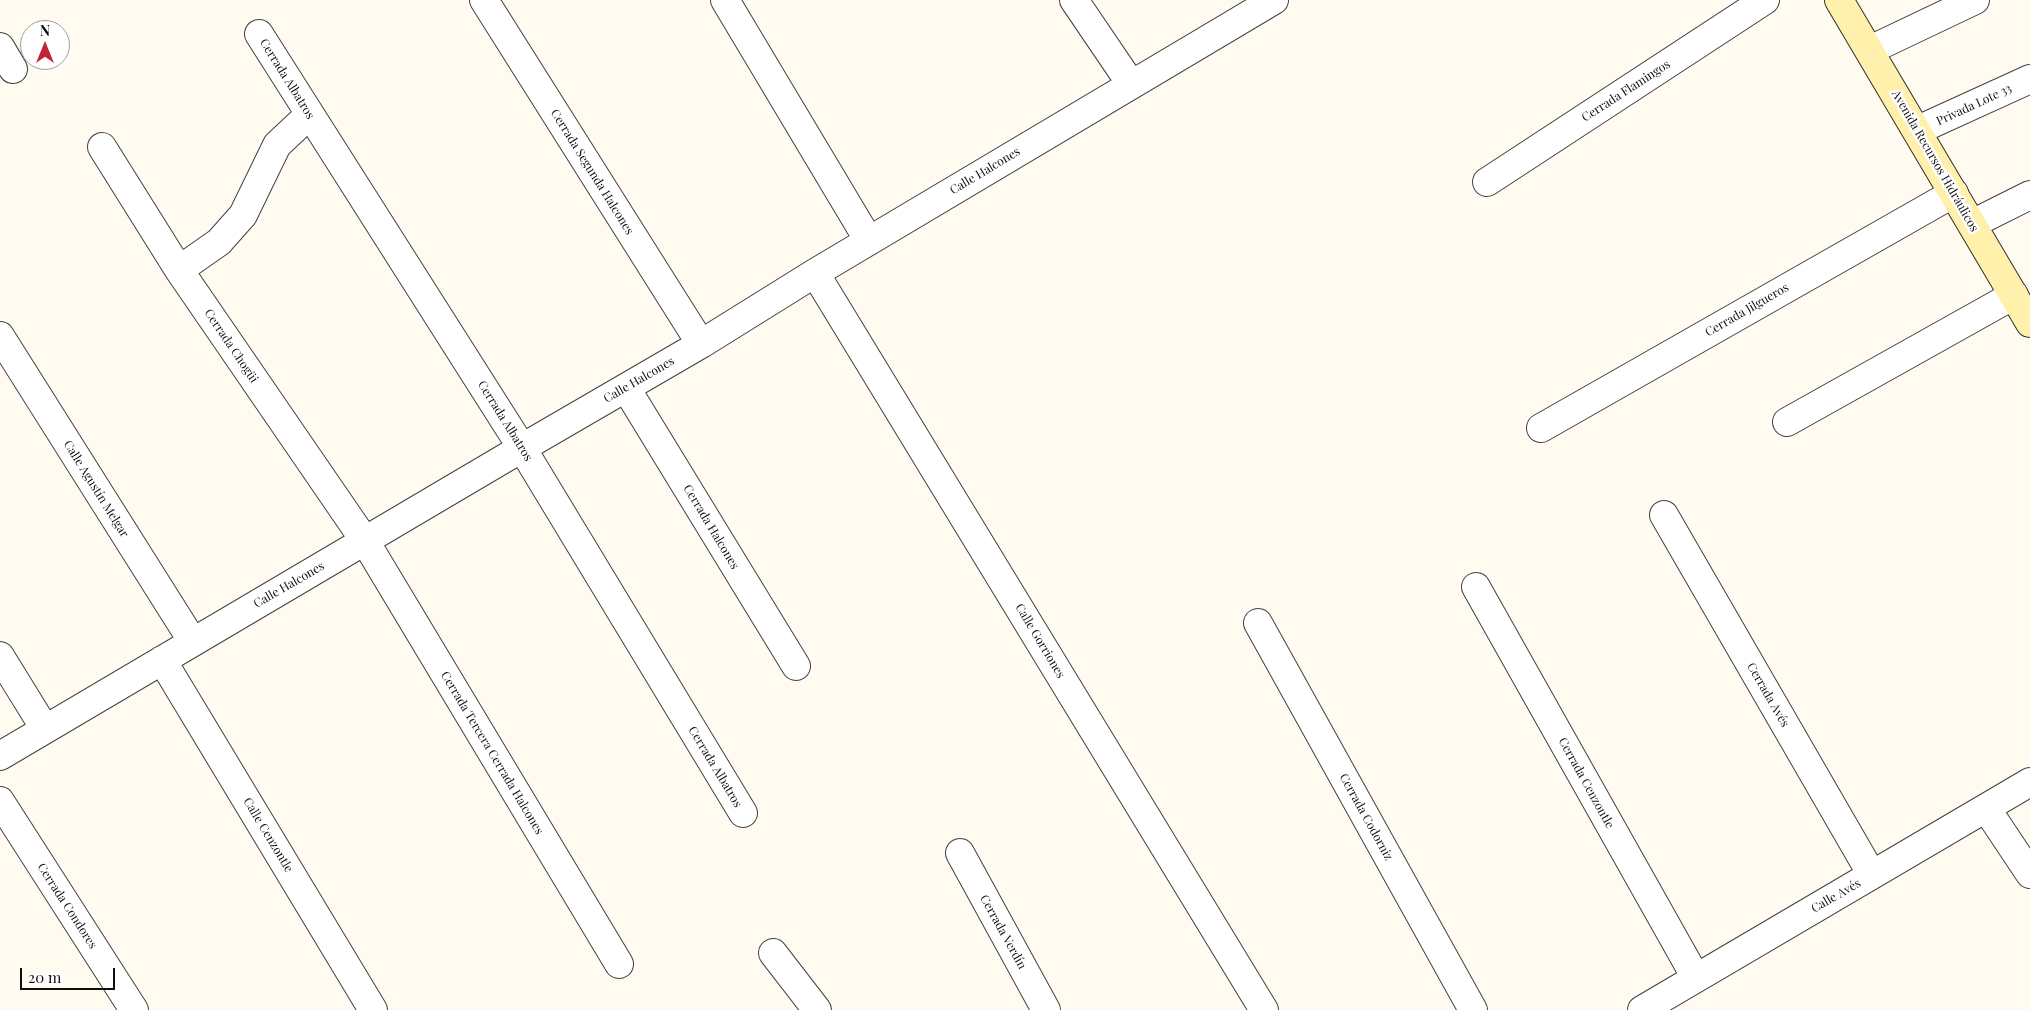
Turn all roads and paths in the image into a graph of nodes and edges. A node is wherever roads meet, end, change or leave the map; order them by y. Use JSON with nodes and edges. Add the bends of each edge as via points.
{"nodes":[{"id":1,"x":484,"y":0,"type":"edge"},
{"id":2,"x":725,"y":0,"type":"edge"},
{"id":3,"x":1074,"y":0,"type":"edge"},
{"id":4,"x":1274,"y":0,"type":"edge"},
{"id":5,"x":1765,"y":0,"type":"edge"},
{"id":6,"x":1839,"y":0,"type":"edge"},
{"id":7,"x":1975,"y":0,"type":"edge"},
{"id":8,"x":259,"y":34,"type":"dead end"},
{"id":9,"x":1870,"y":50,"type":"junction"},
{"id":10,"x":2030,"y":79,"type":"edge"},
{"id":11,"x":1131,"y":84,"type":"junction"},
{"id":12,"x":309,"y":115,"type":"junction"},
{"id":13,"x":1918,"y":130,"type":"junction"},
{"id":14,"x":102,"y":147,"type":"dead end"},
{"id":15,"x":1487,"y":182,"type":"dead end"},
{"id":16,"x":1954,"y":193,"type":"junction"},
{"id":17,"x":2030,"y":195,"type":"edge"},
{"id":18,"x":1972,"y":224,"type":"junction"},
{"id":19,"x":869,"y":241,"type":"junction"},
{"id":20,"x":179,"y":270,"type":"junction"},
{"id":21,"x":815,"y":273,"type":"junction"},
{"id":22,"x":2014,"y":295,"type":"junction"},
{"id":23,"x":2030,"y":323,"type":"edge"},
{"id":24,"x":0,"y":336,"type":"edge"},
{"id":25,"x":701,"y":344,"type":"junction"},
{"id":26,"x":626,"y":388,"type":"junction"},
{"id":27,"x":1787,"y":422,"type":"dead end"},
{"id":28,"x":1541,"y":428,"type":"dead end"},
{"id":29,"x":522,"y":448,"type":"junction"},
{"id":30,"x":1664,"y":515,"type":"dead end"},
{"id":31,"x":364,"y":541,"type":"junction"},
{"id":32,"x":1476,"y":587,"type":"dead end"},
{"id":33,"x":1258,"y":623,"type":"dead end"},
{"id":34,"x":193,"y":642,"type":"junction"},
{"id":35,"x":0,"y":656,"type":"edge"},
{"id":36,"x":162,"y":660,"type":"junction"},
{"id":37,"x":796,"y":666,"type":"dead end"},
{"id":38,"x":45,"y":729,"type":"junction"},
{"id":39,"x":0,"y":756,"type":"edge"},
{"id":40,"x":2030,"y":782,"type":"edge"},
{"id":41,"x":0,"y":801,"type":"edge"},
{"id":42,"x":1986,"y":808,"type":"junction"},
{"id":43,"x":743,"y":813,"type":"dead end"},
{"id":44,"x":960,"y":853,"type":"dead end"},
{"id":45,"x":2030,"y":874,"type":"edge"},
{"id":46,"x":1872,"y":875,"type":"junction"},
{"id":47,"x":773,"y":954,"type":"dead end"},
{"id":48,"x":619,"y":964,"type":"dead end"},
{"id":49,"x":1696,"y":978,"type":"junction"},
{"id":50,"x":134,"y":1010,"type":"edge"},
{"id":51,"x":373,"y":1010,"type":"edge"},
{"id":52,"x":817,"y":1010,"type":"edge"},
{"id":53,"x":1046,"y":1010,"type":"edge"},
{"id":54,"x":1264,"y":1010,"type":"edge"},
{"id":55,"x":1473,"y":1010,"type":"edge"},
{"id":56,"x":1642,"y":1010,"type":"edge"}],
"edges":[{"from":1,"to":25,"type":"street","name":"Cerrada Segunda Halcones"},
{"from":2,"to":19,"type":"street"},
{"from":3,"to":11,"type":"street"},
{"from":4,"to":11,"type":"street","name":"Calle Halcones"},
{"from":5,"to":15,"type":"street","name":"Cerrada Flamingos"},
{"from":6,"to":9,"type":"street","name":"Avenida Recursos Hidráulicos"},
{"from":7,"to":9,"type":"street"},
{"from":8,"to":12,"type":"street","name":"Cerrada Albatros"},
{"from":9,"to":13,"type":"street","name":"Avenida Recursos Hidráulicos"},
{"from":10,"to":13,"type":"street","name":"Privada Lote 33"},
{"from":11,"to":19,"type":"street","name":"Calle Halcones"},
{"from":12,"to":20,"type":"street","via":[[277,145],[243,215],[219,242]]},
{"from":12,"to":29,"type":"street","name":"Cerrada Albatros"},
{"from":13,"to":16,"type":"street","name":"Avenida Recursos Hidráulicos"},
{"from":14,"to":20,"type":"street","name":"Cerrada Chogüi"},
{"from":16,"to":18,"type":"street","name":"Avenida Recursos Hidráulicos"},
{"from":16,"to":28,"type":"street","name":"Cerrada Jilgueros"},
{"from":17,"to":18,"type":"street"},
{"from":18,"to":22,"type":"street","name":"Avenida Recursos Hidráulicos"},
{"from":19,"to":21,"type":"street","name":"Calle Halcones"},
{"from":20,"to":31,"type":"street","name":"Cerrada Chogüi"},
{"from":21,"to":25,"type":"street","name":"Calle Halcones"},
{"from":21,"to":54,"type":"street","name":"Calle Gorriones"},
{"from":22,"to":23,"type":"street","name":"Avenida Recursos Hidráulicos"},
{"from":22,"to":27,"type":"street"},
{"from":24,"to":34,"type":"street","name":"Calle Agustín Melgar"},
{"from":25,"to":26,"type":"street","name":"Calle Halcones"},
{"from":26,"to":29,"type":"street","name":"Calle Halcones"},
{"from":26,"to":37,"type":"street","name":"Cerrada Halcones"},
{"from":29,"to":31,"type":"street","name":"Calle Halcones"},
{"from":29,"to":43,"type":"street","name":"Cerrada Albatros"},
{"from":30,"to":46,"type":"street","name":"Cerrada Avés"},
{"from":31,"to":34,"type":"street","name":"Calle Halcones"},
{"from":31,"to":48,"type":"street","name":"Cerrada Tercera Cerrada Halcones"},
{"from":32,"to":49,"type":"street","name":"Cerrada Cenzontle"},
{"from":33,"to":55,"type":"street","name":"Cerrada Codorniz"},
{"from":34,"to":36,"type":"street","name":"Calle Halcones"},
{"from":35,"to":38,"type":"street"},
{"from":36,"to":38,"type":"street","name":"Calle Halcones"},
{"from":36,"to":51,"type":"street","name":"Calle Cenzontle"},
{"from":38,"to":39,"type":"street","name":"Calle Halcones"},
{"from":40,"to":42,"type":"street","name":"Calle Avés"},
{"from":41,"to":50,"type":"street","name":"Cerrada Condores"},
{"from":42,"to":45,"type":"street"},
{"from":42,"to":46,"type":"street","name":"Calle Avés"},
{"from":44,"to":53,"type":"street","name":"Cerrada Verdín"},
{"from":46,"to":49,"type":"street","name":"Calle Avés"},
{"from":47,"to":52,"type":"street"},
{"from":49,"to":56,"type":"street","name":"Calle Avés"}]}
